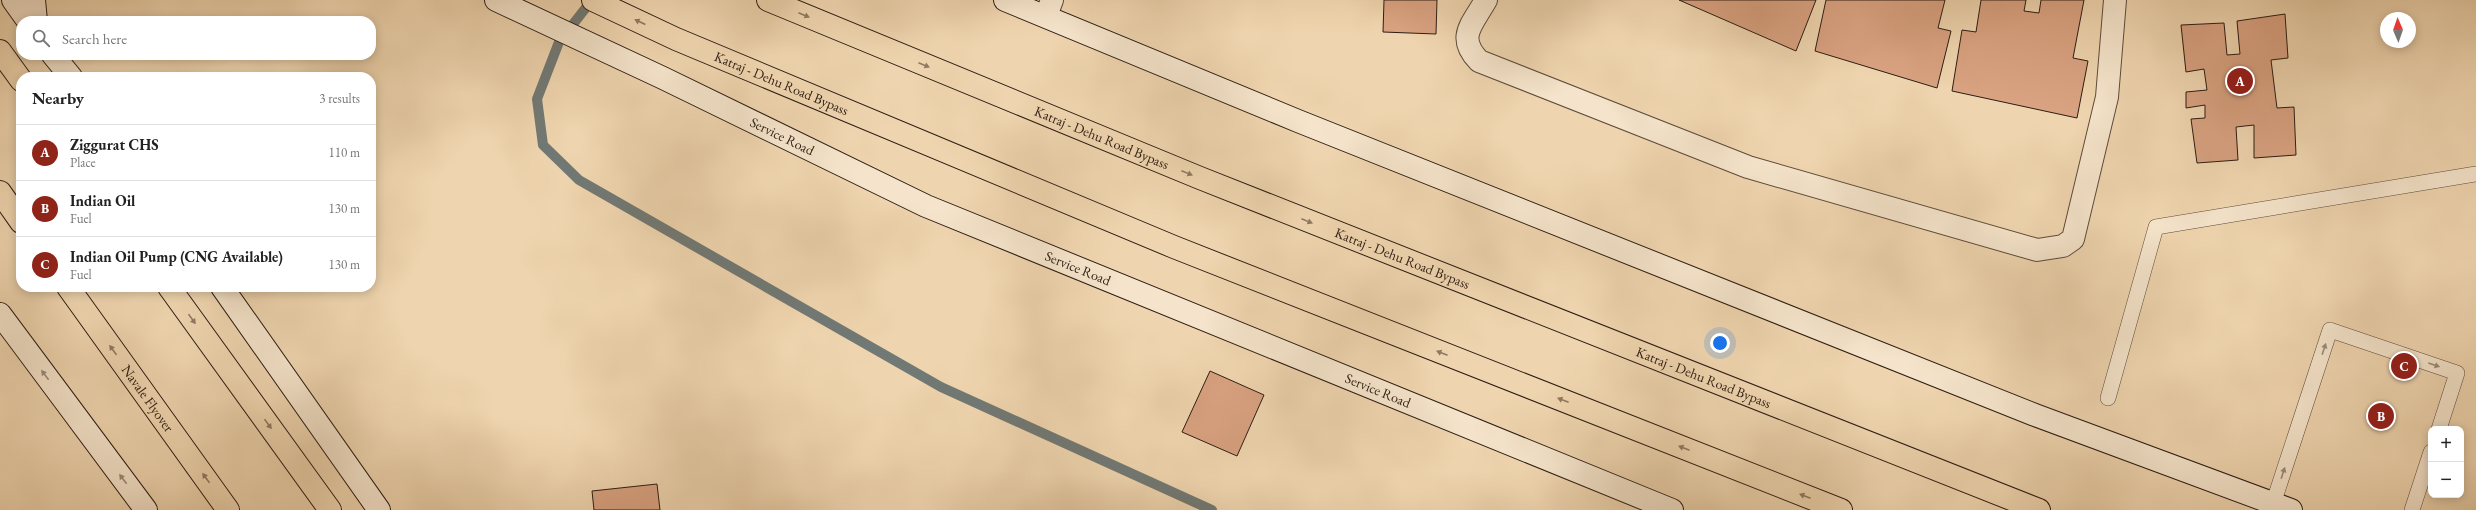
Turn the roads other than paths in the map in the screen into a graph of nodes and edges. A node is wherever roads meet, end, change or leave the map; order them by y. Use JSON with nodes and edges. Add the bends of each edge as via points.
{"nodes":[{"id":1,"x":13,"y":0,"type":"edge"},
{"id":2,"x":34,"y":0,"type":"edge"},
{"id":3,"x":496,"y":0,"type":"edge"},
{"id":4,"x":593,"y":0,"type":"edge"},
{"id":5,"x":768,"y":0,"type":"edge"},
{"id":6,"x":1005,"y":0,"type":"edge"},
{"id":7,"x":1486,"y":0,"type":"edge"},
{"id":8,"x":2115,"y":0,"type":"edge"},
{"id":9,"x":1049,"y":8,"type":"edge"},
{"id":10,"x":24,"y":16,"type":"edge"},
{"id":11,"x":36,"y":16,"type":"edge"},
{"id":12,"x":0,"y":51,"type":"edge"},
{"id":13,"x":57,"y":60,"type":"edge"},
{"id":14,"x":67,"y":72,"type":"edge"},
{"id":15,"x":16,"y":73,"type":"edge"},
{"id":16,"x":2476,"y":174,"type":"edge"},
{"id":17,"x":0,"y":192,"type":"edge"},
{"id":18,"x":16,"y":215,"type":"edge"},
{"id":19,"x":72,"y":292,"type":"edge"},
{"id":20,"x":174,"y":292,"type":"edge"},
{"id":21,"x":226,"y":292,"type":"edge"},
{"id":22,"x":0,"y":314,"type":"edge"},
{"id":23,"x":2108,"y":398,"type":"dead end"},
{"id":24,"x":2440,"y":426,"type":"edge"},
{"id":25,"x":2428,"y":461,"type":"edge"},
{"id":26,"x":2279,"y":508,"type":"edge"},
{"id":27,"x":146,"y":510,"type":"edge"},
{"id":28,"x":228,"y":510,"type":"edge"},
{"id":29,"x":330,"y":510,"type":"edge"},
{"id":30,"x":379,"y":510,"type":"edge"},
{"id":31,"x":1672,"y":510,"type":"edge"},
{"id":32,"x":1841,"y":510,"type":"edge"},
{"id":33,"x":2039,"y":510,"type":"edge"},
{"id":34,"x":2412,"y":510,"type":"edge"}],
"edges":[{"from":1,"to":10,"type":"street"},
{"from":2,"to":11,"type":"street"},
{"from":3,"to":31,"type":"street","name":"Service Road","via":[[926,206]]},
{"from":32,"to":4,"type":"highway","name":"Katraj - Dehu Road Bypass","one_way":true,"via":[[1182,250],[676,39]]},
{"from":5,"to":33,"type":"highway","name":"Katraj - Dehu Road Bypass","one_way":true,"via":[[1200,178]]},
{"from":6,"to":9,"type":"street"},
{"from":7,"to":8,"type":"street","via":[[1466,34],[1468,50],[1479,61],[1748,167],[2036,250],[2062,246],[2073,239],[2108,97]]},
{"from":9,"to":26,"type":"street","via":[[1298,121],[2027,412]]},
{"from":12,"to":15,"type":"highway"},
{"from":13,"to":14,"type":"street"},
{"from":16,"to":23,"type":"lane","via":[[2156,227]]},
{"from":17,"to":18,"type":"highway"},
{"from":28,"to":19,"type":"highway","name":"Navale Flyover","one_way":true},
{"from":20,"to":29,"type":"highway","one_way":true},
{"from":21,"to":30,"type":"street"},
{"from":27,"to":22,"type":"street","one_way":true},
{"from":26,"to":24,"type":"lane","one_way":true,"via":[[2330,330],[2457,374]]},
{"from":25,"to":34,"type":"lane"}]}
